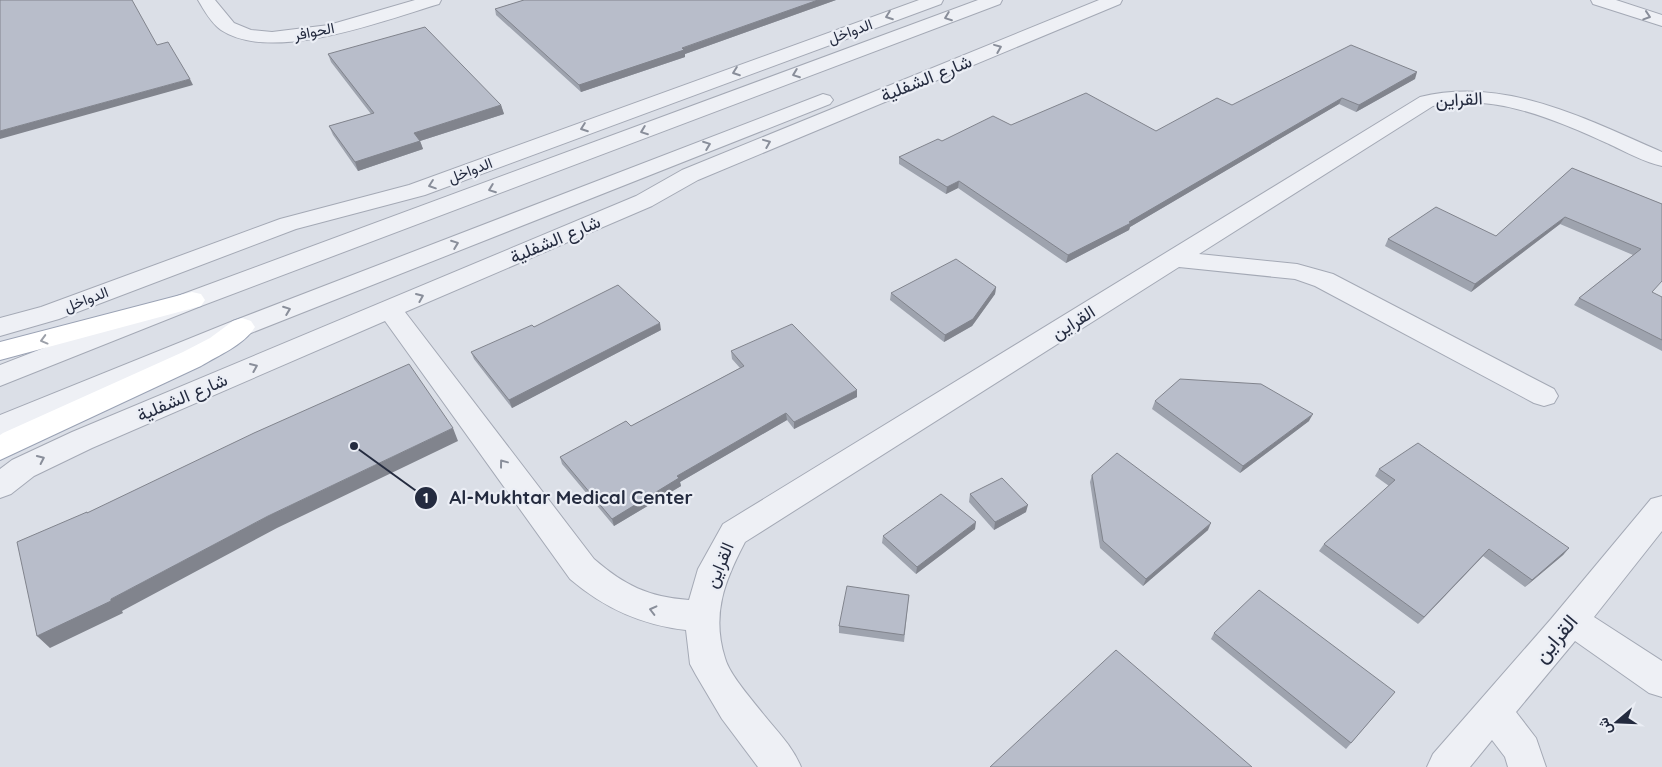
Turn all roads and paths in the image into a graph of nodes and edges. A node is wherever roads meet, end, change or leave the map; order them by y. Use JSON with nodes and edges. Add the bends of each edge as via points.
{"nodes":[{"id":1,"x":206,"y":0,"type":"edge"},
{"id":2,"x":433,"y":0,"type":"edge"},
{"id":3,"x":935,"y":0,"type":"edge"},
{"id":4,"x":994,"y":0,"type":"edge"},
{"id":5,"x":1079,"y":0,"type":"edge"},
{"id":6,"x":1114,"y":0,"type":"edge"},
{"id":7,"x":1599,"y":0,"type":"edge"},
{"id":8,"x":1662,"y":21,"type":"edge"},
{"id":9,"x":1662,"y":160,"type":"edge"},
{"id":10,"x":690,"y":175,"type":"junction"},
{"id":11,"x":370,"y":203,"type":"junction"},
{"id":12,"x":498,"y":227,"type":"junction"},
{"id":13,"x":1174,"y":259,"type":"junction"},
{"id":14,"x":298,"y":262,"type":"junction"},
{"id":15,"x":192,"y":300,"type":"junction"},
{"id":16,"x":389,"y":310,"type":"junction"},
{"id":17,"x":0,"y":327,"type":"edge"},
{"id":18,"x":242,"y":327,"type":"junction"},
{"id":19,"x":0,"y":350,"type":"edge"},
{"id":20,"x":0,"y":376,"type":"edge"},
{"id":21,"x":1544,"y":396,"type":"dead end"},
{"id":22,"x":0,"y":427,"type":"edge"},
{"id":23,"x":0,"y":449,"type":"edge"},
{"id":24,"x":0,"y":486,"type":"edge"},
{"id":25,"x":1662,"y":508,"type":"edge"},
{"id":26,"x":701,"y":616,"type":"junction"},
{"id":27,"x":1570,"y":620,"type":"junction"},
{"id":28,"x":1662,"y":681,"type":"edge"},
{"id":29,"x":1491,"y":714,"type":"junction"},
{"id":30,"x":782,"y":767,"type":"edge"},
{"id":31,"x":1446,"y":767,"type":"edge"},
{"id":32,"x":1527,"y":767,"type":"edge"}],
"edges":[{"from":1,"to":2,"type":"street","name":"الحوافر","via":[[227,26],[244,35],[272,38],[303,35]]},
{"from":3,"to":11,"type":"street","name":"الدواخل","one_way":true,"via":[[440,182]]},
{"from":4,"to":14,"type":"street","one_way":true},
{"from":12,"to":5,"type":"street","name":"شارع الشفلية","one_way":true},
{"from":10,"to":6,"type":"street","name":"شارع الشفلية","one_way":true},
{"from":7,"to":8,"type":"street","one_way":true},
{"from":9,"to":13,"type":"street","name":"القراين","via":[[1528,105],[1493,98],[1457,96],[1427,101]]},
{"from":10,"to":12,"type":"street"},
{"from":16,"to":10,"type":"street","name":"شارع الشفلية","one_way":true,"via":[[644,201]]},
{"from":11,"to":14,"type":"street"},
{"from":11,"to":17,"type":"street","name":"الدواخل","via":[[288,224],[50,313]]},
{"from":18,"to":12,"type":"street","name":"شارع الشفلية","one_way":true},
{"from":13,"to":21,"type":"street","via":[[1297,272],[1324,280]]},
{"from":13,"to":26,"type":"street","name":"القراين","via":[[734,533],[714,569]]},
{"from":14,"to":15,"type":"street"},
{"from":15,"to":19,"type":"main road","one_way":true},
{"from":15,"to":20,"type":"street"},
{"from":24,"to":16,"type":"street","name":"شارع الشفلية","one_way":true,"via":[[23,468],[82,440]]},
{"from":26,"to":16,"type":"street","one_way":true,"via":[[673,614],[621,599],[582,569]]},
{"from":18,"to":22,"type":"street","name":"شارع الشفلية"},
{"from":18,"to":23,"type":"main road","via":[[192,359]]},
{"from":25,"to":27,"type":"street","name":"القراين"},
{"from":26,"to":30,"type":"street","name":"القراين","via":[[708,664],[735,707]]},
{"from":27,"to":28,"type":"street"},
{"from":27,"to":29,"type":"street","name":"القراين"},
{"from":29,"to":31,"type":"street","name":"القراين"},
{"from":29,"to":32,"type":"street","via":[[1518,745]]}]}
